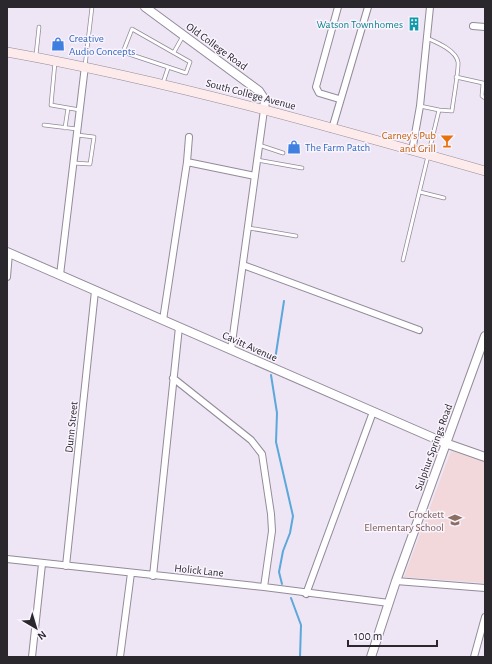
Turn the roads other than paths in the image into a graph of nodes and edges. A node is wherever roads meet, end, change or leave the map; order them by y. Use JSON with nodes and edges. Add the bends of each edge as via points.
{"nodes":[{"id":1,"x":92,"y":7,"type":"edge"},
{"id":2,"x":145,"y":7,"type":"edge"},
{"id":3,"x":338,"y":7,"type":"edge"},
{"id":4,"x":368,"y":7,"type":"edge"},
{"id":5,"x":430,"y":7,"type":"edge"},
{"id":6,"x":473,"y":26,"type":"dead end"},
{"id":7,"x":39,"y":27,"type":"dead end"},
{"id":8,"x":485,"y":27,"type":"edge"},
{"id":9,"x":183,"y":36,"type":"junction"},
{"id":10,"x":427,"y":38,"type":"junction"},
{"id":11,"x":7,"y":52,"type":"edge"},
{"id":12,"x":174,"y":52,"type":"junction"},
{"id":13,"x":35,"y":57,"type":"junction"},
{"id":14,"x":55,"y":61,"type":"junction"},
{"id":15,"x":85,"y":66,"type":"junction"},
{"id":16,"x":168,"y":68,"type":"junction"},
{"id":17,"x":456,"y":77,"type":"junction"},
{"id":18,"x":163,"y":83,"type":"junction"},
{"id":19,"x":485,"y":98,"type":"edge"},
{"id":20,"x":339,"y":99,"type":"junction"},
{"id":21,"x":420,"y":106,"type":"junction"},
{"id":22,"x":68,"y":108,"type":"junction"},
{"id":23,"x":80,"y":110,"type":"junction"},
{"id":24,"x":264,"y":110,"type":"junction"},
{"id":25,"x":439,"y":110,"type":"junction"},
{"id":26,"x":44,"y":125,"type":"dead end"},
{"id":27,"x":66,"y":128,"type":"junction"},
{"id":28,"x":332,"y":129,"type":"junction"},
{"id":29,"x":77,"y":132,"type":"junction"},
{"id":30,"x":189,"y":137,"type":"dead end"},
{"id":31,"x":259,"y":146,"type":"junction"},
{"id":32,"x":412,"y":151,"type":"junction"},
{"id":33,"x":283,"y":153,"type":"dead end"},
{"id":34,"x":429,"y":155,"type":"junction"},
{"id":35,"x":257,"y":160,"type":"junction"},
{"id":36,"x":187,"y":162,"type":"junction"},
{"id":37,"x":73,"y":163,"type":"junction"},
{"id":38,"x":302,"y":168,"type":"dead end"},
{"id":39,"x":485,"y":171,"type":"edge"},
{"id":40,"x":255,"y":176,"type":"junction"},
{"id":41,"x":420,"y":192,"type":"junction"},
{"id":42,"x":444,"y":198,"type":"dead end"},
{"id":43,"x":248,"y":228,"type":"junction"},
{"id":44,"x":296,"y":236,"type":"dead end"},
{"id":45,"x":8,"y":253,"type":"edge"},
{"id":46,"x":404,"y":260,"type":"dead end"},
{"id":47,"x":243,"y":265,"type":"junction"},
{"id":48,"x":60,"y":275,"type":"junction"},
{"id":49,"x":7,"y":277,"type":"edge"},
{"id":50,"x":95,"y":290,"type":"junction"},
{"id":51,"x":163,"y":320,"type":"junction"},
{"id":52,"x":179,"y":328,"type":"junction"},
{"id":53,"x":419,"y":330,"type":"dead end"},
{"id":54,"x":485,"y":336,"type":"edge"},
{"id":55,"x":231,"y":350,"type":"junction"},
{"id":56,"x":173,"y":378,"type":"junction"},
{"id":57,"x":373,"y":412,"type":"junction"},
{"id":58,"x":446,"y":443,"type":"junction"},
{"id":59,"x":485,"y":457,"type":"edge"},
{"id":60,"x":7,"y":560,"type":"edge"},
{"id":61,"x":42,"y":564,"type":"junction"},
{"id":62,"x":66,"y":566,"type":"junction"},
{"id":63,"x":131,"y":573,"type":"junction"},
{"id":64,"x":153,"y":576,"type":"junction"},
{"id":65,"x":396,"y":581,"type":"junction"},
{"id":66,"x":264,"y":587,"type":"junction"},
{"id":67,"x":485,"y":588,"type":"edge"},
{"id":68,"x":306,"y":594,"type":"junction"},
{"id":69,"x":389,"y":604,"type":"junction"},
{"id":70,"x":485,"y":617,"type":"edge"},
{"id":71,"x":484,"y":627,"type":"edge"},
{"id":72,"x":32,"y":657,"type":"edge"},
{"id":73,"x":120,"y":657,"type":"edge"},
{"id":74,"x":371,"y":657,"type":"edge"},
{"id":75,"x":474,"y":657,"type":"edge"}],
"edges":[{"from":1,"to":15,"type":"lane"},
{"from":2,"to":9,"type":"street","name":"Old College Road"},
{"from":3,"to":20,"type":"street","via":[[316,87],[319,93]]},
{"from":4,"to":20,"type":"street"},
{"from":5,"to":10,"type":"street"},
{"from":6,"to":8,"type":"street"},
{"from":7,"to":13,"type":"lane"},
{"from":9,"to":12,"type":"lane"},
{"from":9,"to":24,"type":"street","name":"Old College Road","via":[[259,91],[265,100]]},
{"from":10,"to":17,"type":"lane","via":[[454,54],[458,62]]},
{"from":10,"to":21,"type":"street"},
{"from":11,"to":13,"type":"main road","name":"South College Avenue"},
{"from":12,"to":16,"type":"lane","via":[[190,62],[186,73]]},
{"from":12,"to":16,"type":"lane","via":[[132,29],[123,52]]},
{"from":13,"to":14,"type":"main road","name":"South College Avenue"},
{"from":14,"to":15,"type":"main road","name":"South College Avenue"},
{"from":14,"to":22,"type":"lane","via":[[52,105]]},
{"from":15,"to":18,"type":"main road","name":"South College Avenue"},
{"from":15,"to":23,"type":"street"},
{"from":16,"to":18,"type":"lane"},
{"from":17,"to":19,"type":"lane","via":[[484,83],[482,96]]},
{"from":17,"to":25,"type":"lane","via":[[452,111]]},
{"from":18,"to":24,"type":"main road","name":"South College Avenue"},
{"from":20,"to":28,"type":"street"},
{"from":21,"to":25,"type":"lane"},
{"from":21,"to":32,"type":"street"},
{"from":22,"to":23,"type":"lane"},
{"from":22,"to":27,"type":"lane"},
{"from":23,"to":29,"type":"street"},
{"from":24,"to":28,"type":"main road","name":"South College Avenue"},
{"from":24,"to":31,"type":"street"},
{"from":25,"to":34,"type":"lane"},
{"from":26,"to":27,"type":"lane"},
{"from":27,"to":29,"type":"lane"},
{"from":28,"to":32,"type":"main road","name":"South College Avenue"},
{"from":29,"to":37,"type":"street"},
{"from":29,"to":37,"type":"lane","via":[[94,137],[90,164]]},
{"from":30,"to":36,"type":"street"},
{"from":31,"to":33,"type":"lane"},
{"from":31,"to":35,"type":"street"},
{"from":32,"to":34,"type":"main road","name":"South College Avenue"},
{"from":34,"to":39,"type":"main road","name":"South College Avenue"},
{"from":34,"to":41,"type":"lane"},
{"from":35,"to":38,"type":"lane"},
{"from":35,"to":40,"type":"street"},
{"from":36,"to":40,"type":"street"},
{"from":36,"to":51,"type":"street"},
{"from":37,"to":48,"type":"street"},
{"from":40,"to":43,"type":"street"},
{"from":41,"to":42,"type":"lane"},
{"from":41,"to":46,"type":"lane"},
{"from":43,"to":44,"type":"lane"},
{"from":43,"to":47,"type":"street"},
{"from":45,"to":48,"type":"street","name":"Cavitt Avenue"},
{"from":45,"to":49,"type":"street"},
{"from":47,"to":53,"type":"street"},
{"from":47,"to":55,"type":"street"},
{"from":48,"to":50,"type":"street","name":"Cavitt Avenue"},
{"from":50,"to":51,"type":"street","name":"Cavitt Avenue"},
{"from":50,"to":62,"type":"street","name":"Dunn Street"},
{"from":51,"to":52,"type":"street","name":"Cavitt Avenue"},
{"from":52,"to":55,"type":"street","name":"Cavitt Avenue"},
{"from":52,"to":56,"type":"street"},
{"from":54,"to":58,"type":"street","name":"Sulphur Springs Road"},
{"from":55,"to":57,"type":"street","name":"Cavitt Avenue"},
{"from":56,"to":64,"type":"street"},
{"from":56,"to":66,"type":"street","via":[[251,440],[262,454],[272,514]]},
{"from":57,"to":58,"type":"street","name":"Cavitt Avenue"},
{"from":57,"to":68,"type":"street"},
{"from":58,"to":59,"type":"street","name":"Cavitt Avenue"},
{"from":58,"to":65,"type":"street","name":"Sulphur Springs Road"},
{"from":60,"to":61,"type":"street","name":"Holick Lane"},
{"from":61,"to":62,"type":"street","name":"Holick Lane"},
{"from":61,"to":72,"type":"street"},
{"from":62,"to":63,"type":"street","name":"Holick Lane"},
{"from":63,"to":64,"type":"street","name":"Holick Lane"},
{"from":63,"to":73,"type":"street"},
{"from":64,"to":66,"type":"street","name":"Holick Lane"},
{"from":65,"to":67,"type":"street"},
{"from":65,"to":69,"type":"street","name":"Sulphur Springs Road"},
{"from":66,"to":68,"type":"street","name":"Holick Lane"},
{"from":68,"to":69,"type":"street","name":"Holick Lane"},
{"from":69,"to":74,"type":"street","name":"Sulphur Springs Road"},
{"from":70,"to":71,"type":"street"},
{"from":71,"to":75,"type":"street"}]}
